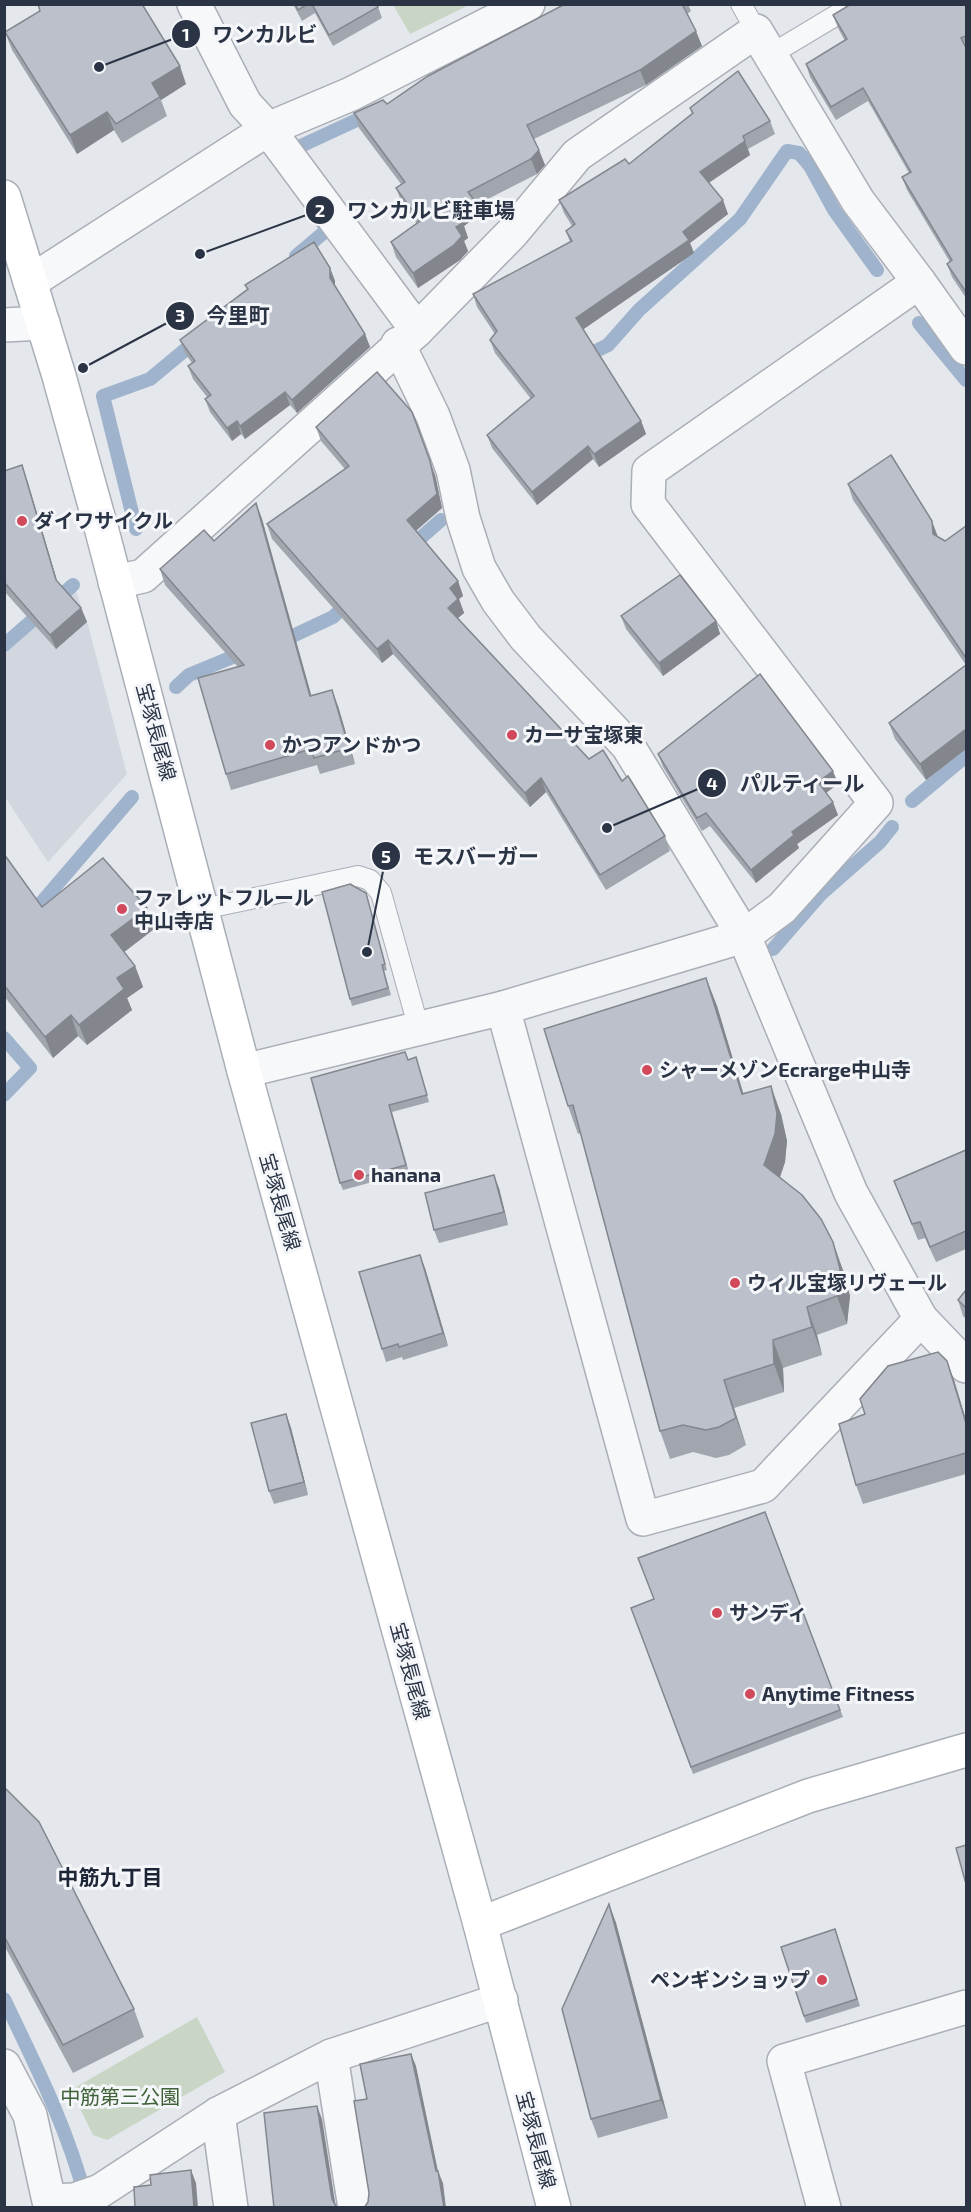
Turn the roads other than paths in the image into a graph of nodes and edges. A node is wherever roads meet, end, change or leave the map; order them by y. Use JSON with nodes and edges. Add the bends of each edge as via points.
{"nodes":[{"id":1,"x":194,"y":4,"type":"edge"},
{"id":2,"x":528,"y":4,"type":"edge"},
{"id":3,"x":855,"y":4,"type":"edge"},
{"id":4,"x":756,"y":30,"type":"edge"},
{"id":5,"x":268,"y":129,"type":"junction"},
{"id":6,"x":4,"y":197,"type":"edge"},
{"id":7,"x":30,"y":282,"type":"junction"},
{"id":8,"x":919,"y":282,"type":"junction"},
{"id":9,"x":43,"y":323,"type":"junction"},
{"id":10,"x":4,"y":325,"type":"edge"},
{"id":11,"x":408,"y":337,"type":"junction"},
{"id":12,"x":966,"y":348,"type":"edge"},
{"id":13,"x":115,"y":582,"type":"junction"},
{"id":14,"x":203,"y":909,"type":"junction"},
{"id":15,"x":744,"y":936,"type":"junction"},
{"id":16,"x":503,"y":1008,"type":"junction"},
{"id":17,"x":419,"y":1029,"type":"junction"},
{"id":18,"x":244,"y":1071,"type":"junction"},
{"id":19,"x":921,"y":1319,"type":"junction"},
{"id":20,"x":966,"y":1366,"type":"edge"},
{"id":21,"x":966,"y":1750,"type":"edge"},
{"id":22,"x":480,"y":1924,"type":"junction"},
{"id":23,"x":501,"y":2000,"type":"junction"},
{"id":24,"x":966,"y":2007,"type":"edge"},
{"id":25,"x":331,"y":2056,"type":"junction"},
{"id":26,"x":4,"y":2066,"type":"edge"},
{"id":27,"x":218,"y":2114,"type":"junction"},
{"id":28,"x":231,"y":2208,"type":"edge"},
{"id":29,"x":355,"y":2208,"type":"edge"},
{"id":30,"x":554,"y":2208,"type":"edge"},
{"id":31,"x":824,"y":2208,"type":"edge"}],
"edges":[{"from":1,"to":5,"type":"street","via":[[245,104]]},
{"from":2,"to":5,"type":"street","via":[[351,94]]},
{"from":3,"to":4,"type":"lane"},
{"from":4,"to":8,"type":"street","via":[[858,201]]},
{"from":4,"to":11,"type":"street","via":[[577,155],[512,233]]},
{"from":5,"to":7,"type":"street"},
{"from":5,"to":11,"type":"street"},
{"from":6,"to":7,"type":"street","name":"宝塚長尾線"},
{"from":7,"to":9,"type":"street","name":"宝塚長尾線"},
{"from":8,"to":12,"type":"street"},
{"from":8,"to":15,"type":"street","via":[[649,471],[648,504],[876,803],[782,908]]},
{"from":9,"to":10,"type":"street"},
{"from":9,"to":13,"type":"street","name":"宝塚長尾線"},
{"from":11,"to":13,"type":"street","via":[[144,576]]},
{"from":11,"to":15,"type":"street","via":[[453,470],[479,568],[526,638],[628,746]]},
{"from":13,"to":14,"type":"street","name":"宝塚長尾線"},
{"from":14,"to":17,"type":"lane","via":[[358,876],[370,880],[381,893]]},
{"from":14,"to":18,"type":"street","name":"宝塚長尾線"},
{"from":15,"to":16,"type":"street"},
{"from":15,"to":19,"type":"street","via":[[851,1193]]},
{"from":16,"to":17,"type":"street"},
{"from":16,"to":19,"type":"street","via":[[643,1519],[763,1486]]},
{"from":17,"to":18,"type":"street"},
{"from":18,"to":22,"type":"street","name":"宝塚長尾線"},
{"from":19,"to":20,"type":"street"},
{"from":21,"to":22,"type":"street","via":[[808,1796]]},
{"from":22,"to":23,"type":"street","name":"宝塚長尾線"},
{"from":23,"to":25,"type":"street"},
{"from":23,"to":30,"type":"street","name":"宝塚長尾線"},
{"from":24,"to":31,"type":"street","via":[[784,2061]]},
{"from":25,"to":27,"type":"street"},
{"from":25,"to":29,"type":"street"},
{"from":26,"to":27,"type":"street","via":[[30,2115],[49,2201],[87,2196]]},
{"from":27,"to":28,"type":"street"}]}
